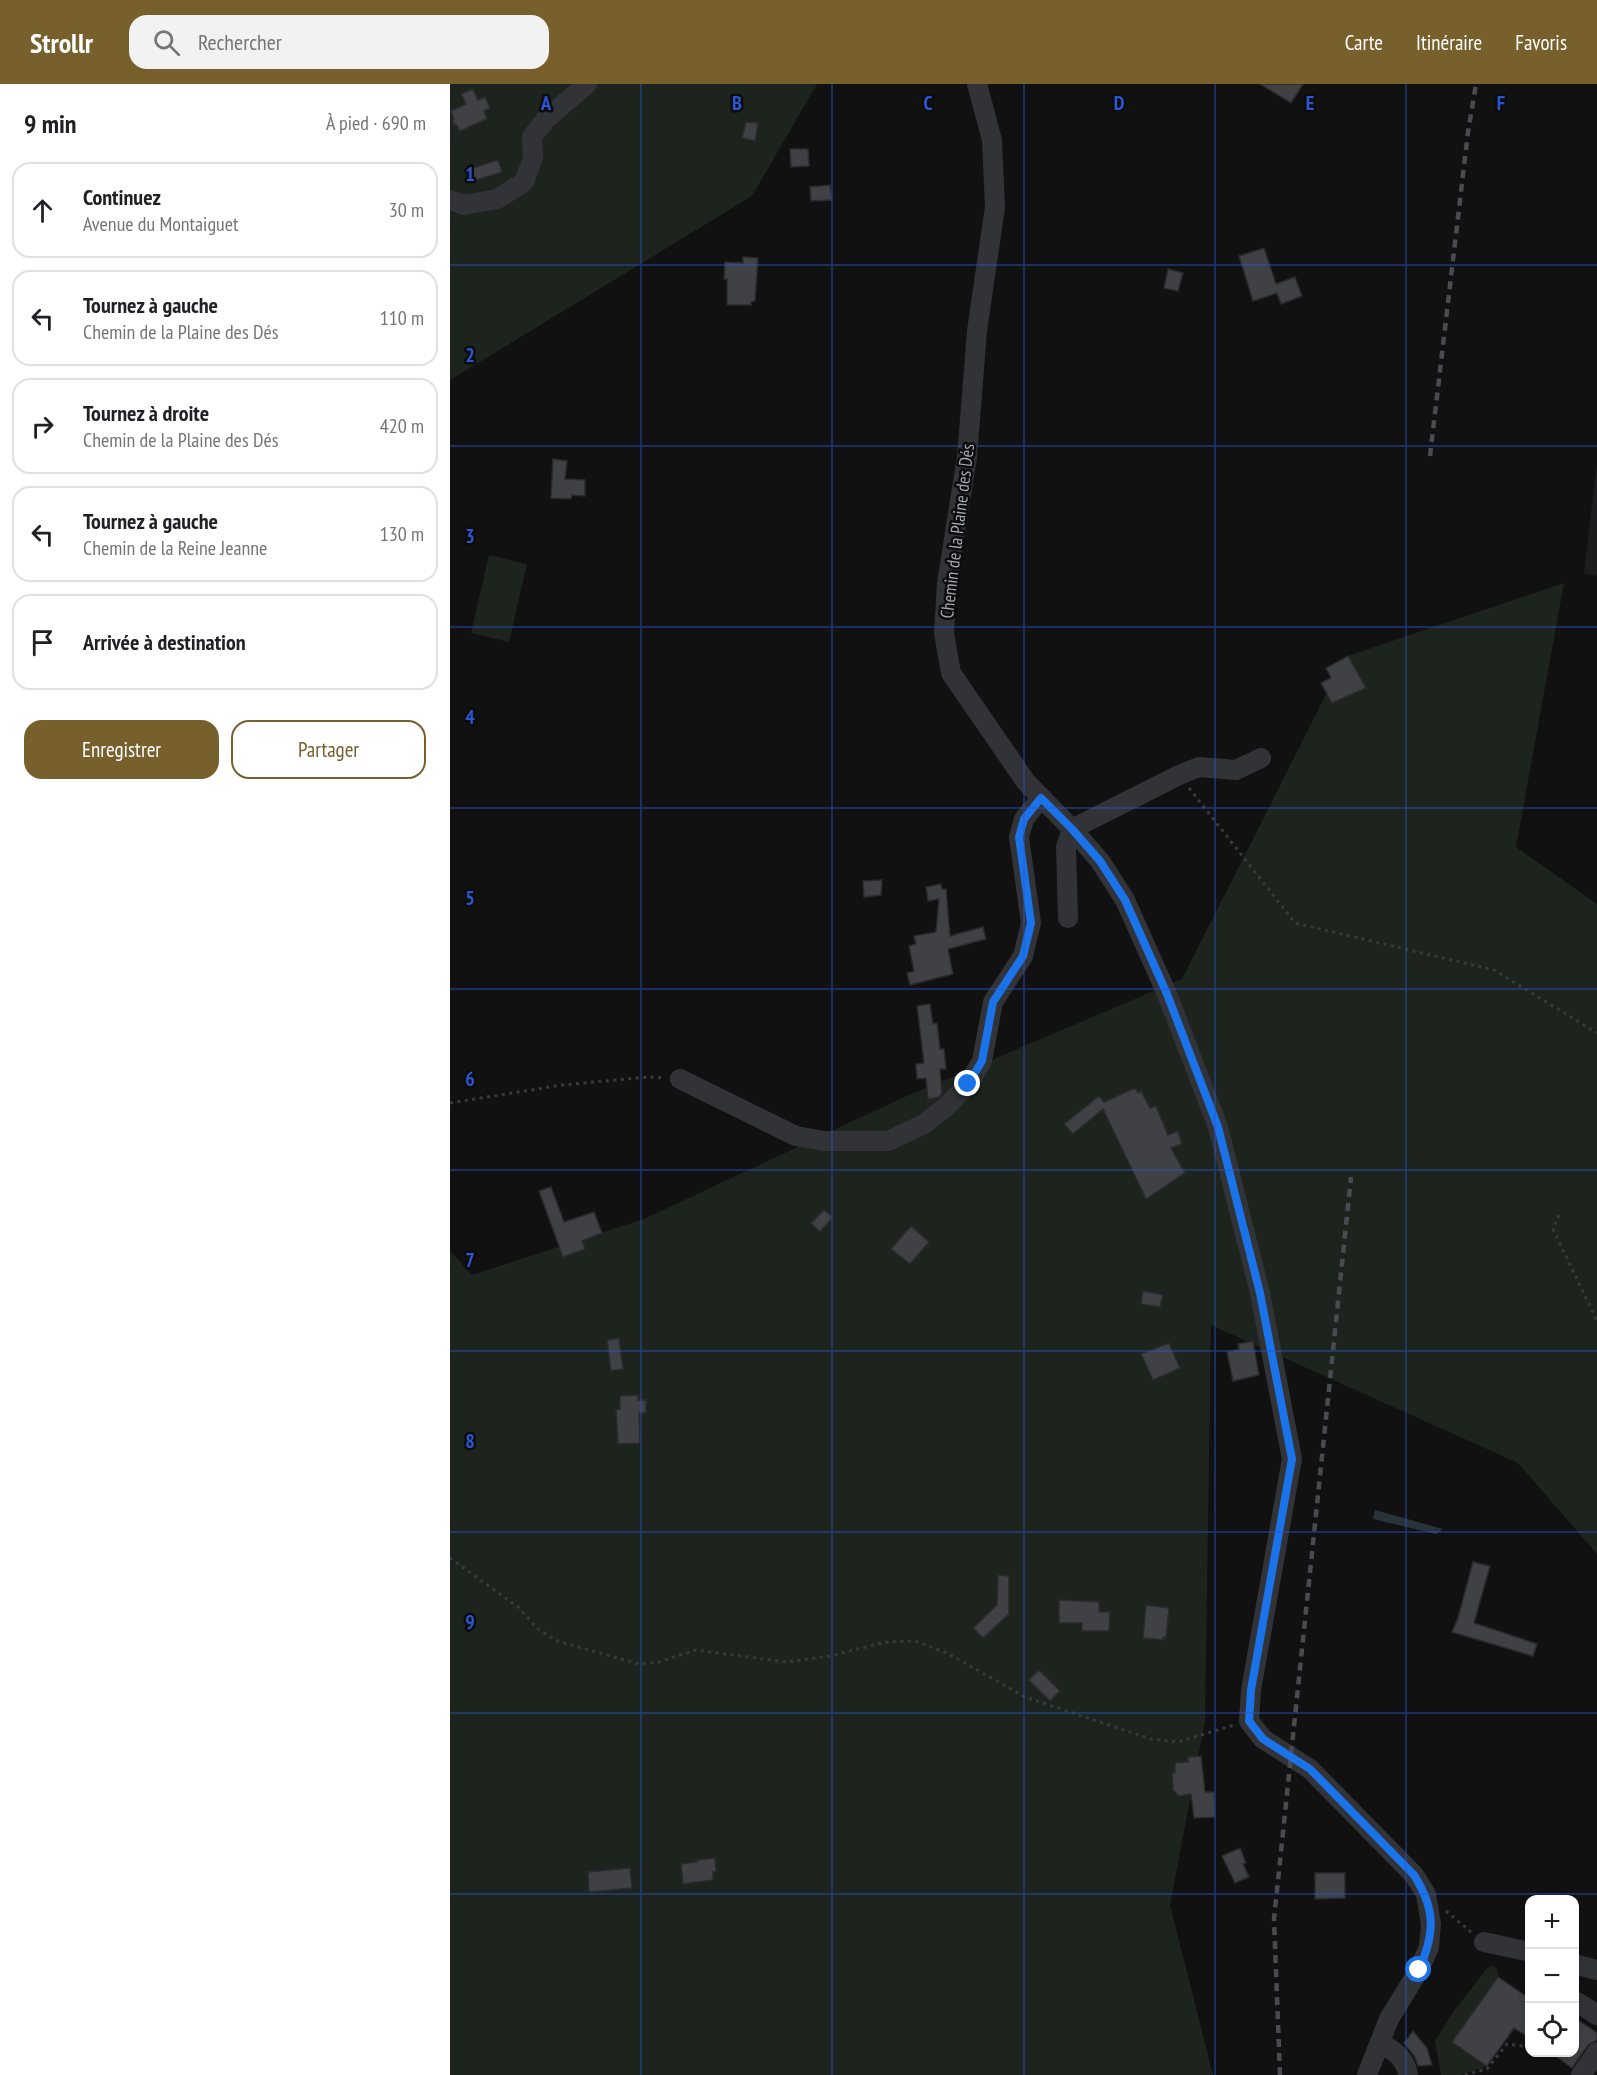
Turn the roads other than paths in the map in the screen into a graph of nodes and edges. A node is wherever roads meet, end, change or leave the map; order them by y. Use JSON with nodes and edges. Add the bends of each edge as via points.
{"nodes":[{"id":1,"x":587,"y":84,"type":"edge"},
{"id":2,"x":977,"y":84,"type":"edge"},
{"id":3,"x":450,"y":200,"type":"edge"},
{"id":4,"x":1261,"y":758,"type":"dead end"},
{"id":5,"x":1041,"y":798,"type":"junction"},
{"id":6,"x":1072,"y":829,"type":"junction"},
{"id":7,"x":1068,"y":918,"type":"dead end"},
{"id":8,"x":680,"y":1079,"type":"road end"},
{"id":9,"x":1484,"y":1942,"type":"road end"},
{"id":10,"x":1525,"y":1951,"type":"edge"},
{"id":11,"x":1579,"y":1965,"type":"edge"},
{"id":12,"x":1597,"y":1970,"type":"edge"},
{"id":13,"x":1579,"y":2003,"type":"edge"},
{"id":14,"x":1597,"y":2015,"type":"edge"},
{"id":15,"x":1380,"y":2043,"type":"junction"},
{"id":16,"x":1597,"y":2052,"type":"edge"},
{"id":17,"x":1367,"y":2075,"type":"edge"},
{"id":18,"x":1408,"y":2075,"type":"edge"},
{"id":19,"x":1581,"y":2075,"type":"edge"}],
"edges":[{"from":1,"to":3,"type":"street","via":[[546,119],[532,137],[533,158],[524,182],[497,199],[464,205]]},
{"from":2,"to":5,"type":"street","name":"Chemin de la Plaine des Dés","via":[[992,140],[995,207],[977,331],[967,457],[947,583],[944,633],[951,673]]},
{"from":4,"to":6,"type":"street","via":[[1236,770],[1199,767]]},
{"from":5,"to":6,"type":"street","name":"Chemin de la Plaine des Dés"},
{"from":5,"to":8,"type":"street","via":[[1024,819],[1019,837],[1031,923],[1023,956],[993,1002],[982,1061],[968,1084],[946,1107],[924,1124],[888,1141],[824,1141],[796,1136]]},
{"from":6,"to":7,"type":"street","via":[[1066,847]]},
{"from":6,"to":15,"type":"street","name":"Chemin de la Plaine des Dés","via":[[1100,861],[1125,900],[1167,994],[1218,1127],[1260,1293],[1292,1459],[1251,1690],[1249,1721],[1263,1739],[1310,1769],[1414,1875],[1426,1894],[1431,1924],[1429,1947]]},
{"from":9,"to":10,"type":"street"},
{"from":11,"to":12,"type":"street"},
{"from":13,"to":14,"type":"street"},
{"from":15,"to":17,"type":"street"},
{"from":15,"to":18,"type":"street","via":[[1398,2055]]},
{"from":16,"to":19,"type":"street"}]}
